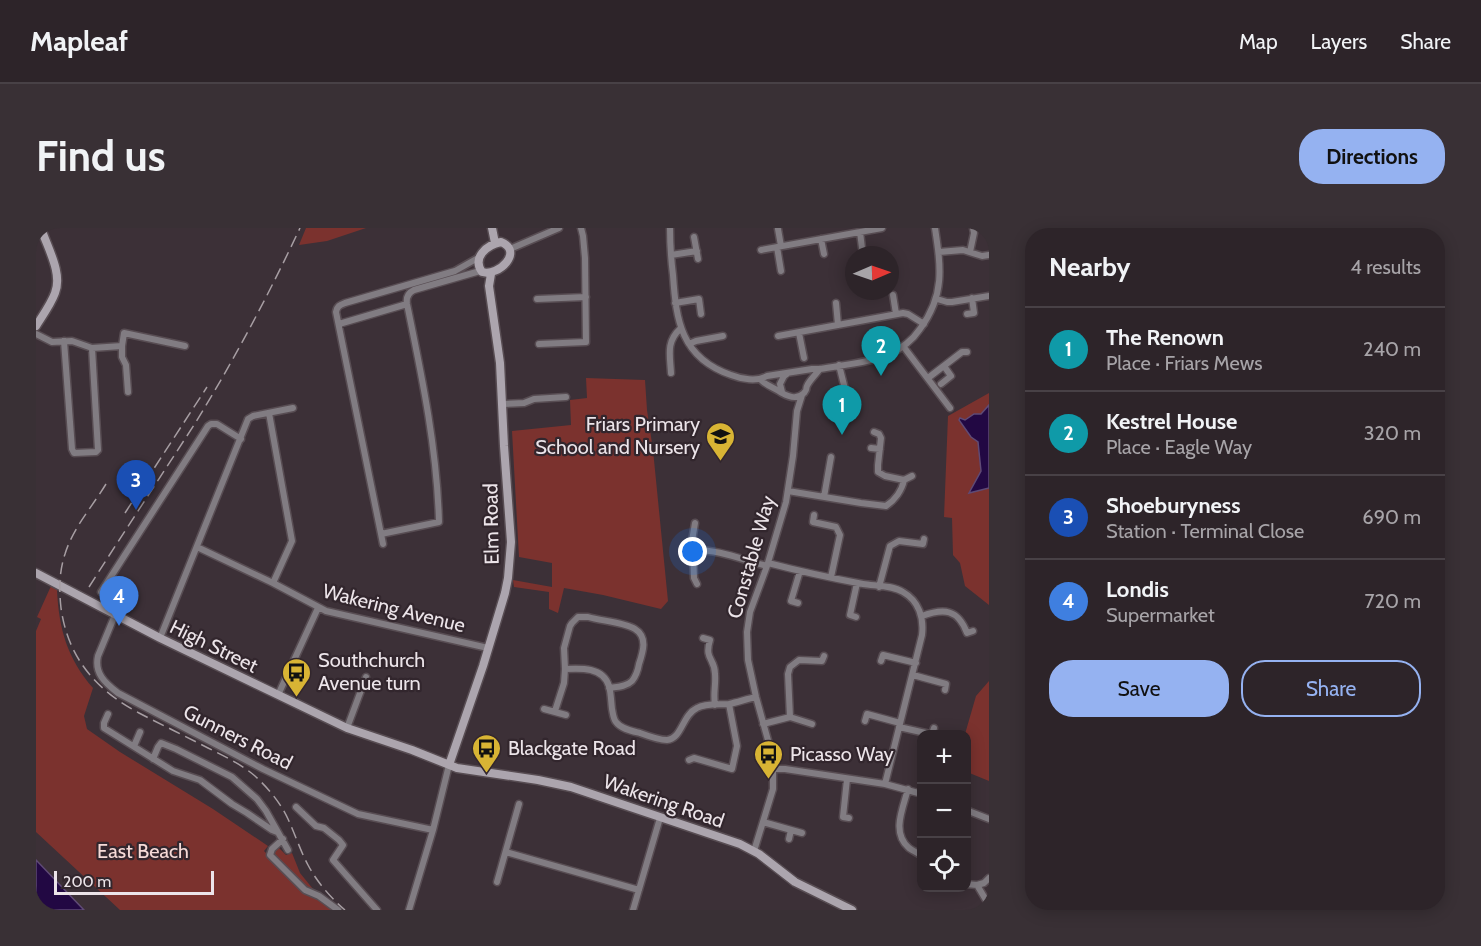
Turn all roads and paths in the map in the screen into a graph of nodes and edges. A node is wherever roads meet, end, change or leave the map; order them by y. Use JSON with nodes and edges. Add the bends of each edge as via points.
{"nodes":[{"id":1,"x":40,"y":228,"type":"edge"},
{"id":2,"x":492,"y":228,"type":"edge"},
{"id":3,"x":559,"y":228,"type":"edge"},
{"id":4,"x":581,"y":228,"type":"edge"},
{"id":5,"x":669,"y":228,"type":"edge"},
{"id":6,"x":831,"y":228,"type":"edge"},
{"id":7,"x":882,"y":228,"type":"edge"},
{"id":8,"x":935,"y":228,"type":"edge"},
{"id":9,"x":973,"y":228,"type":"edge"},
{"id":10,"x":778,"y":229,"type":"edge"},
{"id":11,"x":864,"y":230,"type":"edge"},
{"id":12,"x":694,"y":237,"type":"dead end"},
{"id":13,"x":832,"y":237,"type":"junction"},
{"id":14,"x":821,"y":239,"type":"junction"},
{"id":15,"x":495,"y":243,"type":"junction"},
{"id":16,"x":779,"y":246,"type":"junction"},
{"id":17,"x":862,"y":246,"type":"edge"},
{"id":18,"x":510,"y":249,"type":"junction"},
{"id":19,"x":761,"y":250,"type":"dead end"},
{"id":20,"x":697,"y":251,"type":"junction"},
{"id":21,"x":939,"y":252,"type":"junction"},
{"id":22,"x":970,"y":252,"type":"junction"},
{"id":23,"x":824,"y":254,"type":"dead end"},
{"id":24,"x":671,"y":255,"type":"junction"},
{"id":25,"x":989,"y":255,"type":"edge"},
{"id":26,"x":478,"y":258,"type":"junction"},
{"id":27,"x":698,"y":259,"type":"dead end"},
{"id":28,"x":480,"y":271,"type":"junction"},
{"id":29,"x":781,"y":272,"type":"dead end"},
{"id":30,"x":490,"y":274,"type":"junction"},
{"id":31,"x":422,"y":280,"type":"junction"},
{"id":32,"x":424,"y":288,"type":"junction"},
{"id":33,"x":698,"y":291,"type":"dead end"},
{"id":34,"x":989,"y":296,"type":"edge"},
{"id":35,"x":585,"y":297,"type":"junction"},
{"id":36,"x":972,"y":298,"type":"junction"},
{"id":37,"x":537,"y":299,"type":"dead end"},
{"id":38,"x":699,"y":299,"type":"junction"},
{"id":39,"x":937,"y":299,"type":"junction"},
{"id":40,"x":894,"y":300,"type":"edge"},
{"id":41,"x":675,"y":303,"type":"junction"},
{"id":42,"x":836,"y":303,"type":"dead end"},
{"id":43,"x":407,"y":304,"type":"junction"},
{"id":44,"x":701,"y":314,"type":"dead end"},
{"id":45,"x":896,"y":314,"type":"junction"},
{"id":46,"x":968,"y":314,"type":"dead end"},
{"id":47,"x":339,"y":324,"type":"junction"},
{"id":48,"x":924,"y":324,"type":"junction"},
{"id":49,"x":791,"y":325,"type":"dead end"},
{"id":50,"x":838,"y":325,"type":"junction"},
{"id":51,"x":36,"y":326,"type":"edge"},
{"id":52,"x":680,"y":329,"type":"junction"},
{"id":53,"x":796,"y":333,"type":"junction"},
{"id":54,"x":36,"y":334,"type":"edge"},
{"id":55,"x":723,"y":336,"type":"dead end"},
{"id":56,"x":778,"y":336,"type":"dead end"},
{"id":57,"x":64,"y":341,"type":"junction"},
{"id":58,"x":586,"y":342,"type":"junction"},
{"id":59,"x":539,"y":344,"type":"dead end"},
{"id":60,"x":689,"y":344,"type":"junction"},
{"id":61,"x":122,"y":346,"type":"junction"},
{"id":62,"x":185,"y":346,"type":"dead end"},
{"id":63,"x":903,"y":346,"type":"junction"},
{"id":64,"x":92,"y":348,"type":"junction"},
{"id":65,"x":587,"y":350,"type":"dead end"},
{"id":66,"x":967,"y":352,"type":"dead end"},
{"id":67,"x":804,"y":358,"type":"dead end"},
{"id":68,"x":839,"y":365,"type":"junction"},
{"id":69,"x":944,"y":366,"type":"junction"},
{"id":70,"x":820,"y":369,"type":"junction"},
{"id":71,"x":797,"y":372,"type":"junction"},
{"id":72,"x":670,"y":373,"type":"dead end"},
{"id":73,"x":788,"y":373,"type":"junction"},
{"id":74,"x":928,"y":378,"type":"junction"},
{"id":75,"x":761,"y":380,"type":"junction"},
{"id":76,"x":808,"y":384,"type":"junction"},
{"id":77,"x":941,"y":384,"type":"dead end"},
{"id":78,"x":560,"y":390,"type":"dead end"},
{"id":79,"x":128,"y":392,"type":"dead end"},
{"id":80,"x":782,"y":392,"type":"junction"},
{"id":81,"x":802,"y":394,"type":"junction"},
{"id":82,"x":788,"y":397,"type":"junction"},
{"id":83,"x":502,"y":404,"type":"junction"},
{"id":84,"x":294,"y":408,"type":"dead end"},
{"id":85,"x":950,"y":408,"type":"dead end"},
{"id":86,"x":797,"y":411,"type":"junction"},
{"id":87,"x":269,"y":413,"type":"junction"},
{"id":88,"x":843,"y":417,"type":"dead end"},
{"id":89,"x":874,"y":432,"type":"dead end"},
{"id":90,"x":241,"y":439,"type":"junction"},
{"id":91,"x":871,"y":448,"type":"dead end"},
{"id":92,"x":880,"y":449,"type":"junction"},
{"id":93,"x":831,"y":457,"type":"dead end"},
{"id":94,"x":912,"y":476,"type":"dead end"},
{"id":95,"x":904,"y":480,"type":"junction"},
{"id":96,"x":788,"y":491,"type":"junction"},
{"id":97,"x":824,"y":497,"type":"junction"},
{"id":98,"x":812,"y":522,"type":"dead end"},
{"id":99,"x":695,"y":523,"type":"dead end"},
{"id":100,"x":381,"y":534,"type":"junction"},
{"id":101,"x":383,"y":544,"type":"dead end"},
{"id":102,"x":923,"y":545,"type":"dead end"},
{"id":103,"x":197,"y":547,"type":"junction"},
{"id":104,"x":693,"y":550,"type":"junction"},
{"id":105,"x":767,"y":565,"type":"junction"},
{"id":106,"x":800,"y":571,"type":"junction"},
{"id":107,"x":36,"y":573,"type":"edge"},
{"id":108,"x":831,"y":577,"type":"junction"},
{"id":109,"x":273,"y":583,"type":"junction"},
{"id":110,"x":857,"y":583,"type":"junction"},
{"id":111,"x":697,"y":584,"type":"dead end"},
{"id":112,"x":879,"y":587,"type":"junction"},
{"id":113,"x":101,"y":592,"type":"dead end"},
{"id":114,"x":791,"y":601,"type":"dead end"},
{"id":115,"x":318,"y":608,"type":"junction"},
{"id":116,"x":115,"y":615,"type":"junction"},
{"id":117,"x":849,"y":615,"type":"dead end"},
{"id":118,"x":922,"y":616,"type":"junction"},
{"id":119,"x":967,"y":633,"type":"dead end"},
{"id":120,"x":160,"y":638,"type":"junction"},
{"id":121,"x":710,"y":640,"type":"dead end"},
{"id":122,"x":488,"y":648,"type":"junction"},
{"id":123,"x":883,"y":655,"type":"dead end"},
{"id":124,"x":916,"y":663,"type":"junction"},
{"id":125,"x":820,"y":668,"type":"dead end"},
{"id":126,"x":565,"y":669,"type":"junction"},
{"id":127,"x":913,"y":675,"type":"junction"},
{"id":128,"x":366,"y":676,"type":"dead end"},
{"id":129,"x":946,"y":684,"type":"dead end"},
{"id":130,"x":609,"y":688,"type":"junction"},
{"id":131,"x":278,"y":695,"type":"junction"},
{"id":132,"x":756,"y":697,"type":"junction"},
{"id":133,"x":729,"y":704,"type":"junction"},
{"id":134,"x":715,"y":705,"type":"junction"},
{"id":135,"x":544,"y":709,"type":"dead end"},
{"id":136,"x":555,"y":711,"type":"junction"},
{"id":137,"x":806,"y":713,"type":"dead end"},
{"id":138,"x":108,"y":714,"type":"dead end"},
{"id":139,"x":867,"y":714,"type":"dead end"},
{"id":140,"x":566,"y":715,"type":"dead end"},
{"id":141,"x":790,"y":717,"type":"junction"},
{"id":142,"x":803,"y":721,"type":"junction"},
{"id":143,"x":764,"y":724,"type":"junction"},
{"id":144,"x":812,"y":724,"type":"dead end"},
{"id":145,"x":900,"y":725,"type":"junction"},
{"id":146,"x":347,"y":728,"type":"junction"},
{"id":147,"x":923,"y":730,"type":"edge"},
{"id":148,"x":140,"y":732,"type":"dead end"},
{"id":149,"x":134,"y":746,"type":"junction"},
{"id":150,"x":153,"y":759,"type":"junction"},
{"id":151,"x":689,"y":760,"type":"dead end"},
{"id":152,"x":449,"y":765,"type":"junction"},
{"id":153,"x":773,"y":769,"type":"junction"},
{"id":154,"x":847,"y":779,"type":"junction"},
{"id":155,"x":885,"y":784,"type":"junction"},
{"id":156,"x":908,"y":789,"type":"junction"},
{"id":157,"x":917,"y":792,"type":"edge"},
{"id":158,"x":519,"y":804,"type":"dead end"},
{"id":159,"x":296,"y":807,"type":"dead end"},
{"id":160,"x":971,"y":812,"type":"edge"},
{"id":161,"x":842,"y":817,"type":"dead end"},
{"id":162,"x":660,"y":818,"type":"junction"},
{"id":163,"x":989,"y":819,"type":"edge"},
{"id":164,"x":763,"y":822,"type":"junction"},
{"id":165,"x":433,"y":830,"type":"junction"},
{"id":166,"x":791,"y":830,"type":"junction"},
{"id":167,"x":277,"y":832,"type":"junction"},
{"id":168,"x":802,"y":833,"type":"dead end"},
{"id":169,"x":789,"y":839,"type":"dead end"},
{"id":170,"x":283,"y":840,"type":"junction"},
{"id":171,"x":288,"y":850,"type":"dead end"},
{"id":172,"x":754,"y":851,"type":"junction"},
{"id":173,"x":506,"y":852,"type":"junction"},
{"id":174,"x":917,"y":853,"type":"edge"},
{"id":175,"x":989,"y":878,"type":"edge"},
{"id":176,"x":497,"y":882,"type":"dead end"},
{"id":177,"x":971,"y":884,"type":"edge"},
{"id":178,"x":977,"y":885,"type":"junction"},
{"id":179,"x":639,"y":890,"type":"junction"},
{"id":180,"x":989,"y":905,"type":"edge"},
{"id":181,"x":338,"y":910,"type":"edge"},
{"id":182,"x":377,"y":910,"type":"edge"},
{"id":183,"x":411,"y":910,"type":"edge"},
{"id":184,"x":633,"y":910,"type":"edge"},
{"id":185,"x":852,"y":910,"type":"edge"}],
"edges":[{"from":1,"to":51,"type":"street","via":[[58,282],[55,295]]},
{"from":2,"to":15,"type":"street"},
{"from":3,"to":18,"type":"street"},
{"from":4,"to":35,"type":"street"},
{"from":5,"to":24,"type":"street"},
{"from":6,"to":13,"type":"street"},
{"from":7,"to":11,"type":"street"},
{"from":8,"to":21,"type":"street"},
{"from":9,"to":22,"type":"street"},
{"from":10,"to":16,"type":"street"},
{"from":11,"to":13,"type":"street"},
{"from":11,"to":17,"type":"street"},
{"from":12,"to":20,"type":"street"},
{"from":13,"to":14,"type":"street"},
{"from":14,"to":16,"type":"street"},
{"from":14,"to":23,"type":"street"},
{"from":15,"to":18,"type":"street","via":[[504,243]]},
{"from":15,"to":26,"type":"street"},
{"from":16,"to":19,"type":"street"},
{"from":16,"to":29,"type":"street"},
{"from":18,"to":30,"type":"street","via":[[508,260]]},
{"from":20,"to":24,"type":"street"},
{"from":20,"to":27,"type":"street"},
{"from":21,"to":22,"type":"street"},
{"from":21,"to":39,"type":"street"},
{"from":22,"to":25,"type":"street"},
{"from":24,"to":41,"type":"street"},
{"from":26,"to":28,"type":"street"},
{"from":26,"to":31,"type":"street","via":[[455,271]]},
{"from":28,"to":30,"type":"street"},
{"from":28,"to":32,"type":"street"},
{"from":30,"to":83,"type":"street","name":"Elm Road"},
{"from":31,"to":32,"type":"street"},
{"from":31,"to":47,"type":"street","via":[[339,305]]},
{"from":32,"to":43,"type":"street","via":[[409,294]]},
{"from":33,"to":38,"type":"street"},
{"from":34,"to":36,"type":"street"},
{"from":35,"to":37,"type":"street"},
{"from":35,"to":58,"type":"street"},
{"from":36,"to":39,"type":"street","via":[[952,302]]},
{"from":36,"to":46,"type":"street","via":[[974,313]]},
{"from":38,"to":41,"type":"street"},
{"from":38,"to":44,"type":"street"},
{"from":39,"to":48,"type":"street"},
{"from":40,"to":45,"type":"street"},
{"from":41,"to":52,"type":"street"},
{"from":42,"to":50,"type":"street"},
{"from":43,"to":47,"type":"street"},
{"from":43,"to":100,"type":"street","via":[[430,420],[439,522]]},
{"from":45,"to":48,"type":"street","via":[[908,314]]},
{"from":45,"to":50,"type":"street"},
{"from":47,"to":100,"type":"street"},
{"from":48,"to":63,"type":"street"},
{"from":49,"to":53,"type":"street"},
{"from":50,"to":53,"type":"street"},
{"from":52,"to":60,"type":"street"},
{"from":52,"to":72,"type":"street","via":[[670,344]]},
{"from":53,"to":56,"type":"street"},
{"from":53,"to":67,"type":"street"},
{"from":54,"to":57,"type":"street","via":[[52,342]]},
{"from":55,"to":60,"type":"street"},
{"from":57,"to":64,"type":"street"},
{"from":57,"to":64,"type":"street","via":[[75,453],[98,450]]},
{"from":58,"to":59,"type":"street"},
{"from":58,"to":65,"type":"street"},
{"from":60,"to":75,"type":"street","via":[[724,373]]},
{"from":61,"to":62,"type":"street","via":[[124,333]]},
{"from":61,"to":64,"type":"street"},
{"from":61,"to":79,"type":"street"},
{"from":63,"to":68,"type":"street","via":[[878,358]]},
{"from":63,"to":74,"type":"street"},
{"from":66,"to":69,"type":"street"},
{"from":68,"to":70,"type":"street"},
{"from":68,"to":88,"type":"street","via":[[846,393]]},
{"from":69,"to":74,"type":"street"},
{"from":69,"to":77,"type":"street","via":[[951,376]]},
{"from":70,"to":71,"type":"street"},
{"from":70,"to":76,"type":"street"},
{"from":71,"to":73,"type":"street"},
{"from":71,"to":76,"type":"street"},
{"from":73,"to":75,"type":"street"},
{"from":73,"to":80,"type":"street","via":[[780,384]]},
{"from":74,"to":85,"type":"street"},
{"from":75,"to":80,"type":"street"},
{"from":76,"to":81,"type":"street"},
{"from":78,"to":83,"type":"street","via":[[563,397]]},
{"from":80,"to":82,"type":"street"},
{"from":81,"to":82,"type":"street"},
{"from":81,"to":86,"type":"street","name":"Constable Way"},
{"from":82,"to":86,"type":"street"},
{"from":83,"to":122,"type":"street","name":"Elm Road","via":[[511,542],[505,593]]},
{"from":84,"to":87,"type":"street"},
{"from":86,"to":96,"type":"street","name":"Constable Way"},
{"from":87,"to":90,"type":"street","via":[[248,418]]},
{"from":87,"to":109,"type":"street","via":[[292,541]]},
{"from":89,"to":92,"type":"street","via":[[881,438]]},
{"from":90,"to":103,"type":"street"},
{"from":90,"to":113,"type":"street","via":[[218,424],[208,426],[104,581]]},
{"from":91,"to":92,"type":"street"},
{"from":92,"to":95,"type":"street","via":[[878,472]]},
{"from":93,"to":97,"type":"street"},
{"from":94,"to":95,"type":"street"},
{"from":95,"to":97,"type":"street","via":[[902,489],[886,506]]},
{"from":96,"to":97,"type":"street"},
{"from":96,"to":105,"type":"street","name":"Constable Way"},
{"from":98,"to":108,"type":"street","via":[[836,527],[840,535]]},
{"from":99,"to":104,"type":"street"},
{"from":100,"to":101,"type":"street"},
{"from":102,"to":112,"type":"street","via":[[899,541],[890,546]]},
{"from":103,"to":109,"type":"street","name":"Wakering Avenue"},
{"from":103,"to":120,"type":"street"},
{"from":104,"to":105,"type":"street"},
{"from":104,"to":111,"type":"street"},
{"from":105,"to":106,"type":"street"},
{"from":105,"to":132,"type":"street","name":"Constable Way","via":[[747,632]]},
{"from":106,"to":108,"type":"street"},
{"from":106,"to":114,"type":"street"},
{"from":107,"to":116,"type":"street","name":"High Street"},
{"from":108,"to":110,"type":"street"},
{"from":109,"to":115,"type":"street","name":"Wakering Avenue"},
{"from":110,"to":112,"type":"street"},
{"from":110,"to":117,"type":"street"},
{"from":112,"to":118,"type":"street","via":[[905,593]]},
{"from":115,"to":122,"type":"street","name":"Wakering Avenue"},
{"from":115,"to":131,"type":"street"},
{"from":116,"to":120,"type":"street","name":"High Street"},
{"from":116,"to":165,"type":"street","name":"Gunners Road","via":[[96,663],[98,673],[118,693],[358,814]]},
{"from":118,"to":119,"type":"street","via":[[950,612],[961,620]]},
{"from":118,"to":124,"type":"street"},
{"from":120,"to":131,"type":"street","name":"High Street"},
{"from":121,"to":134,"type":"street","via":[[707,651],[715,671]]},
{"from":122,"to":152,"type":"street","name":"Elm Road"},
{"from":123,"to":124,"type":"street"},
{"from":124,"to":127,"type":"street"},
{"from":125,"to":141,"type":"street","via":[[823,658],[799,660],[790,667]]},
{"from":126,"to":130,"type":"street","via":[[597,672]]},
{"from":126,"to":130,"type":"street","via":[[564,648],[570,626],[578,617],[633,628],[643,642],[637,672],[630,683]]},
{"from":126,"to":136,"type":"street"},
{"from":127,"to":129,"type":"street"},
{"from":127,"to":145,"type":"street"},
{"from":128,"to":146,"type":"street"},
{"from":130,"to":134,"type":"street","via":[[613,718],[618,724],[663,740],[678,735],[688,714],[696,708]]},
{"from":131,"to":146,"type":"street","name":"High Street"},
{"from":132,"to":133,"type":"street"},
{"from":132,"to":143,"type":"street","name":"Constable Way"},
{"from":133,"to":134,"type":"street"},
{"from":133,"to":151,"type":"street","via":[[737,750],[735,769]]},
{"from":135,"to":136,"type":"street"},
{"from":136,"to":140,"type":"street"},
{"from":137,"to":142,"type":"street"},
{"from":138,"to":149,"type":"street","via":[[104,728]]},
{"from":139,"to":145,"type":"street"},
{"from":141,"to":142,"type":"street"},
{"from":141,"to":143,"type":"street"},
{"from":142,"to":144,"type":"street"},
{"from":143,"to":153,"type":"street","name":"Constable Way"},
{"from":145,"to":147,"type":"street"},
{"from":145,"to":155,"type":"street"},
{"from":146,"to":152,"type":"street","name":"High Street"},
{"from":148,"to":149,"type":"street"},
{"from":149,"to":150,"type":"street"},
{"from":150,"to":167,"type":"street","via":[[200,780]]},
{"from":150,"to":167,"type":"street","via":[[161,744],[232,777],[257,799]]},
{"from":152,"to":162,"type":"street","name":"Wakering Road","via":[[571,787]]},
{"from":152,"to":165,"type":"street"},
{"from":153,"to":154,"type":"street"},
{"from":153,"to":164,"type":"street","name":"Constable Way","via":[[773,789]]},
{"from":154,"to":155,"type":"street"},
{"from":154,"to":161,"type":"street"},
{"from":155,"to":156,"type":"street"},
{"from":156,"to":157,"type":"street"},
{"from":156,"to":174,"type":"street","via":[[899,831],[905,843]]},
{"from":158,"to":173,"type":"street"},
{"from":159,"to":182,"type":"street","via":[[343,845],[333,860]]},
{"from":160,"to":163,"type":"street"},
{"from":162,"to":172,"type":"street","name":"Wakering Road"},
{"from":162,"to":179,"type":"street"},
{"from":164,"to":166,"type":"street"},
{"from":164,"to":172,"type":"street","name":"Constable Way"},
{"from":165,"to":183,"type":"street"},
{"from":166,"to":168,"type":"street"},
{"from":166,"to":169,"type":"street"},
{"from":167,"to":170,"type":"street"},
{"from":170,"to":171,"type":"street"},
{"from":170,"to":181,"type":"street","via":[[270,855],[305,890]]},
{"from":172,"to":185,"type":"street","name":"Wakering Road","via":[[795,882]]},
{"from":173,"to":176,"type":"street"},
{"from":173,"to":179,"type":"street"},
{"from":175,"to":178,"type":"street"},
{"from":177,"to":178,"type":"street"},
{"from":178,"to":180,"type":"street"},
{"from":179,"to":184,"type":"street"}]}
